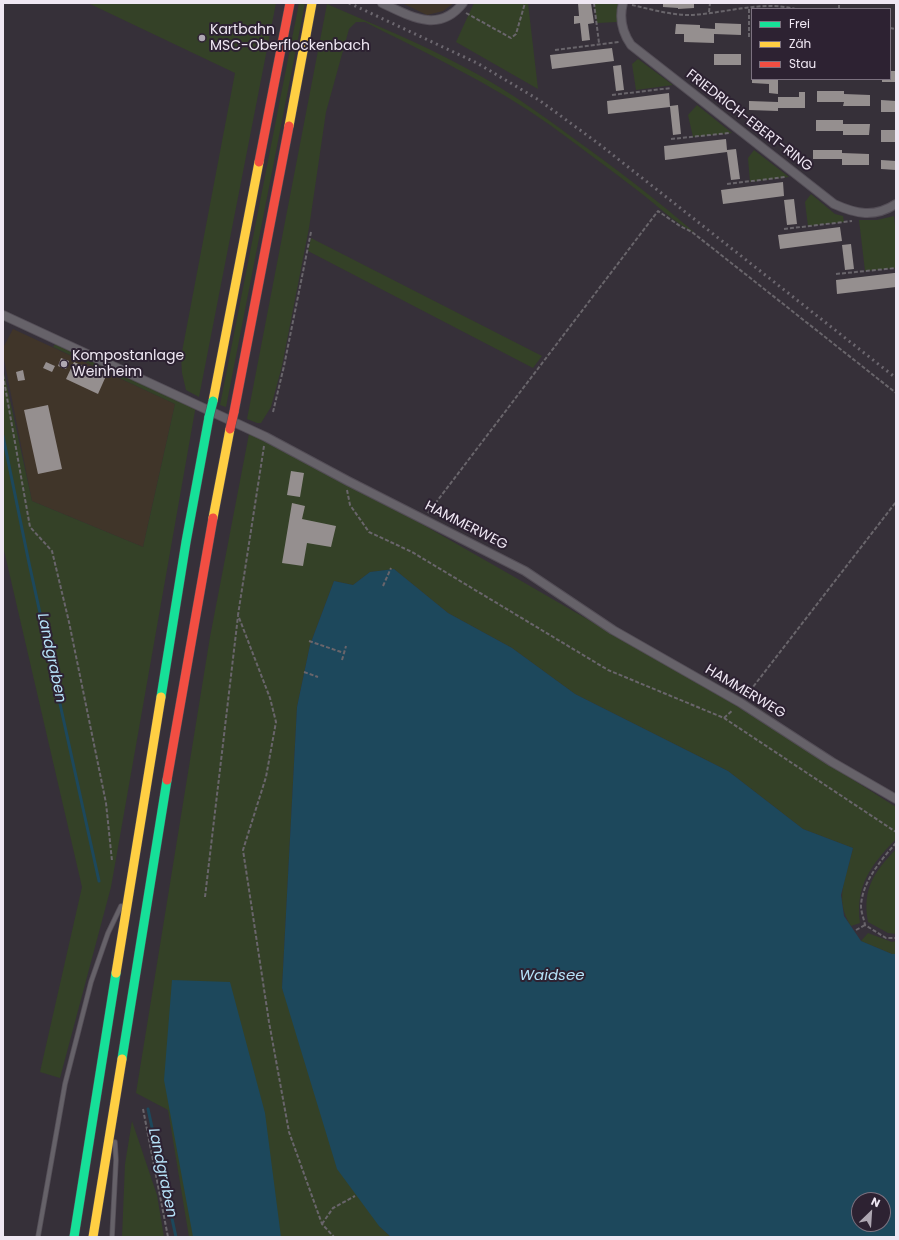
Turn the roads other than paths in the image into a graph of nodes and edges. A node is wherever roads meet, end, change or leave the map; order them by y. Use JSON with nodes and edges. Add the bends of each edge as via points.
{"nodes":[{"id":1,"x":290,"y":3,"type":"edge"},
{"id":2,"x":312,"y":3,"type":"edge"},
{"id":3,"x":382,"y":3,"type":"edge"},
{"id":4,"x":624,"y":3,"type":"edge"},
{"id":5,"x":461,"y":6,"type":"edge"},
{"id":6,"x":896,"y":204,"type":"edge"},
{"id":7,"x":3,"y":315,"type":"edge"},
{"id":8,"x":896,"y":799,"type":"edge"},
{"id":9,"x":129,"y":892,"type":"junction"},
{"id":10,"x":113,"y":1112,"type":"junction"},
{"id":11,"x":38,"y":1237,"type":"edge"},
{"id":12,"x":74,"y":1237,"type":"edge"},
{"id":13,"x":93,"y":1237,"type":"edge"},
{"id":14,"x":112,"y":1237,"type":"edge"}],
"edges":[{"from":1,"to":9,"type":"highway","bridge":true,"via":[[186,542]]},
{"from":2,"to":10,"type":"highway","bridge":true,"via":[[197,605]]},
{"from":3,"to":5,"type":"street","via":[[414,18],[430,21],[446,17]]},
{"from":4,"to":6,"type":"street","name":"FRIEDRICH-EBERT-RING","via":[[621,21],[628,40],[641,54],[834,204],[851,212],[870,214]]},
{"from":7,"to":8,"type":"street","name":"HAMMERWEG","via":[[266,437],[525,571],[613,630],[741,703],[832,762]]},
{"from":9,"to":11,"type":"lane","via":[[108,933],[91,982],[60,1106]]},
{"from":9,"to":12,"type":"highway"},
{"from":10,"to":13,"type":"highway"},
{"from":10,"to":14,"type":"lane","via":[[116,1160]]}]}
